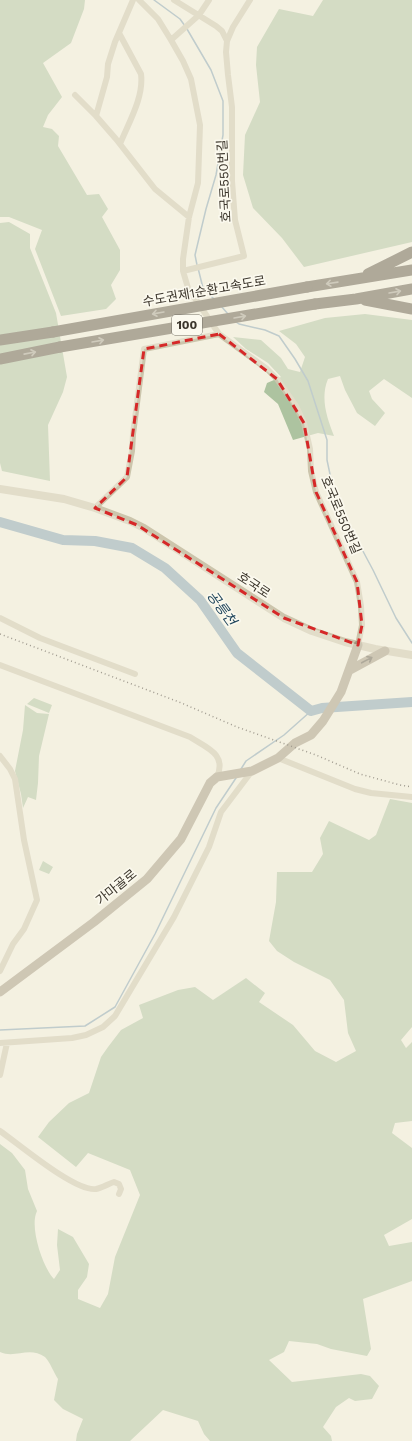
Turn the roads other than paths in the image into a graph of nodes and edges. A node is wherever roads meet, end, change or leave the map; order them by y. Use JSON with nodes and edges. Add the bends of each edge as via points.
{"nodes":[{"id":1,"x":133,"y":0,"type":"edge"},
{"id":2,"x":139,"y":0,"type":"edge"},
{"id":3,"x":174,"y":0,"type":"edge"},
{"id":4,"x":209,"y":0,"type":"edge"},
{"id":5,"x":250,"y":0,"type":"edge"},
{"id":6,"x":197,"y":17,"type":"junction"},
{"id":7,"x":119,"y":33,"type":"junction"},
{"id":8,"x":174,"y":38,"type":"junction"},
{"id":9,"x":227,"y":41,"type":"junction"},
{"id":10,"x":74,"y":95,"type":"dead end"},
{"id":11,"x":96,"y":116,"type":"junction"},
{"id":12,"x":120,"y":144,"type":"junction"},
{"id":13,"x":189,"y":217,"type":"junction"},
{"id":14,"x":412,"y":252,"type":"edge"},
{"id":15,"x":412,"y":270,"type":"edge"},
{"id":16,"x":183,"y":271,"type":"junction"},
{"id":17,"x":356,"y":280,"type":"junction"},
{"id":18,"x":412,"y":289,"type":"edge"},
{"id":19,"x":356,"y":299,"type":"junction"},
{"id":20,"x":412,"y":309,"type":"edge"},
{"id":21,"x":219,"y":334,"type":"junction"},
{"id":22,"x":0,"y":340,"type":"edge"},
{"id":23,"x":0,"y":358,"type":"edge"},
{"id":24,"x":0,"y":489,"type":"edge"},
{"id":25,"x":95,"y":508,"type":"junction"},
{"id":26,"x":0,"y":618,"type":"edge"},
{"id":27,"x":358,"y":645,"type":"junction"},
{"id":28,"x":385,"y":651,"type":"junction"},
{"id":29,"x":411,"y":654,"type":"edge"},
{"id":30,"x":0,"y":665,"type":"edge"},
{"id":31,"x":350,"y":670,"type":"junction"},
{"id":32,"x":135,"y":674,"type":"dead end"},
{"id":33,"x":0,"y":756,"type":"edge"},
{"id":34,"x":278,"y":758,"type":"junction"},
{"id":35,"x":252,"y":771,"type":"junction"},
{"id":36,"x":219,"y":777,"type":"junction"},
{"id":37,"x":412,"y":797,"type":"edge"},
{"id":38,"x":0,"y":971,"type":"edge"},
{"id":39,"x":1,"y":990,"type":"edge"},
{"id":40,"x":3,"y":1043,"type":"edge"},
{"id":41,"x":0,"y":1075,"type":"edge"},
{"id":42,"x":0,"y":1131,"type":"edge"},
{"id":43,"x":119,"y":1194,"type":"dead end"}],
"edges":[{"from":1,"to":7,"type":"street"},
{"from":2,"to":8,"type":"street","name":"호국로550번길"},
{"from":3,"to":6,"type":"street"},
{"from":4,"to":6,"type":"street"},
{"from":5,"to":9,"type":"street","name":"호국로550번길"},
{"from":6,"to":8,"type":"street"},
{"from":6,"to":9,"type":"street","via":[[222,31]]},
{"from":7,"to":11,"type":"street","via":[[108,64]]},
{"from":7,"to":12,"type":"street","via":[[142,80],[140,95]]},
{"from":8,"to":13,"type":"street","name":"호국로550번길","via":[[191,79],[200,125],[198,183]]},
{"from":9,"to":16,"type":"street","name":"호국로550번길","via":[[232,107],[235,220],[244,256]]},
{"from":10,"to":11,"type":"street"},
{"from":11,"to":12,"type":"street"},
{"from":12,"to":13,"type":"street","via":[[155,189]]},
{"from":13,"to":16,"type":"street","name":"호국로550번길"},
{"from":14,"to":17,"type":"highway"},
{"from":15,"to":17,"type":"highway","name":"수도권제1순환고속도로","number":"100"},
{"from":16,"to":21,"type":"street","name":"호국로550번길","via":[[188,288]]},
{"from":17,"to":22,"type":"highway","name":"수도권제1순환고속도로","number":"100","one_way":true,"bridge":true},
{"from":19,"to":18,"type":"highway","number":"100","one_way":true},
{"from":19,"to":20,"type":"highway"},
{"from":23,"to":19,"type":"highway","number":"100","one_way":true,"bridge":true},
{"from":21,"to":25,"type":"street","via":[[144,349],[127,477]]},
{"from":21,"to":27,"type":"street","name":"호국로550번길","via":[[277,379],[296,406],[304,423],[316,492],[357,582],[362,626]]},
{"from":24,"to":25,"type":"street","name":"호국로","via":[[64,499]]},
{"from":25,"to":27,"type":"street","name":"호국로","via":[[144,528],[284,618],[312,631]]},
{"from":26,"to":32,"type":"street","via":[[40,638]]},
{"from":27,"to":28,"type":"street","name":"호국로"},
{"from":27,"to":31,"type":"main road"},
{"from":28,"to":29,"type":"street","name":"호국로"},
{"from":31,"to":28,"type":"main road","one_way":true},
{"from":30,"to":36,"type":"street","via":[[190,737],[216,754],[220,761]]},
{"from":31,"to":34,"type":"main road","via":[[341,692],[323,721],[311,735],[295,743]]},
{"from":33,"to":38,"type":"street","via":[[15,779],[24,840],[37,900]]},
{"from":34,"to":35,"type":"main road"},
{"from":34,"to":37,"type":"street","via":[[360,790]]},
{"from":35,"to":36,"type":"main road"},
{"from":35,"to":40,"type":"street","via":[[221,812],[210,847],[174,917],[115,1016],[86,1035]]},
{"from":36,"to":39,"type":"main road","name":"가마골로","via":[[210,783],[181,839],[147,878],[94,922]]},
{"from":40,"to":41,"type":"street"},
{"from":42,"to":43,"type":"street","via":[[71,1181],[96,1189],[114,1182],[119,1184]]}]}
